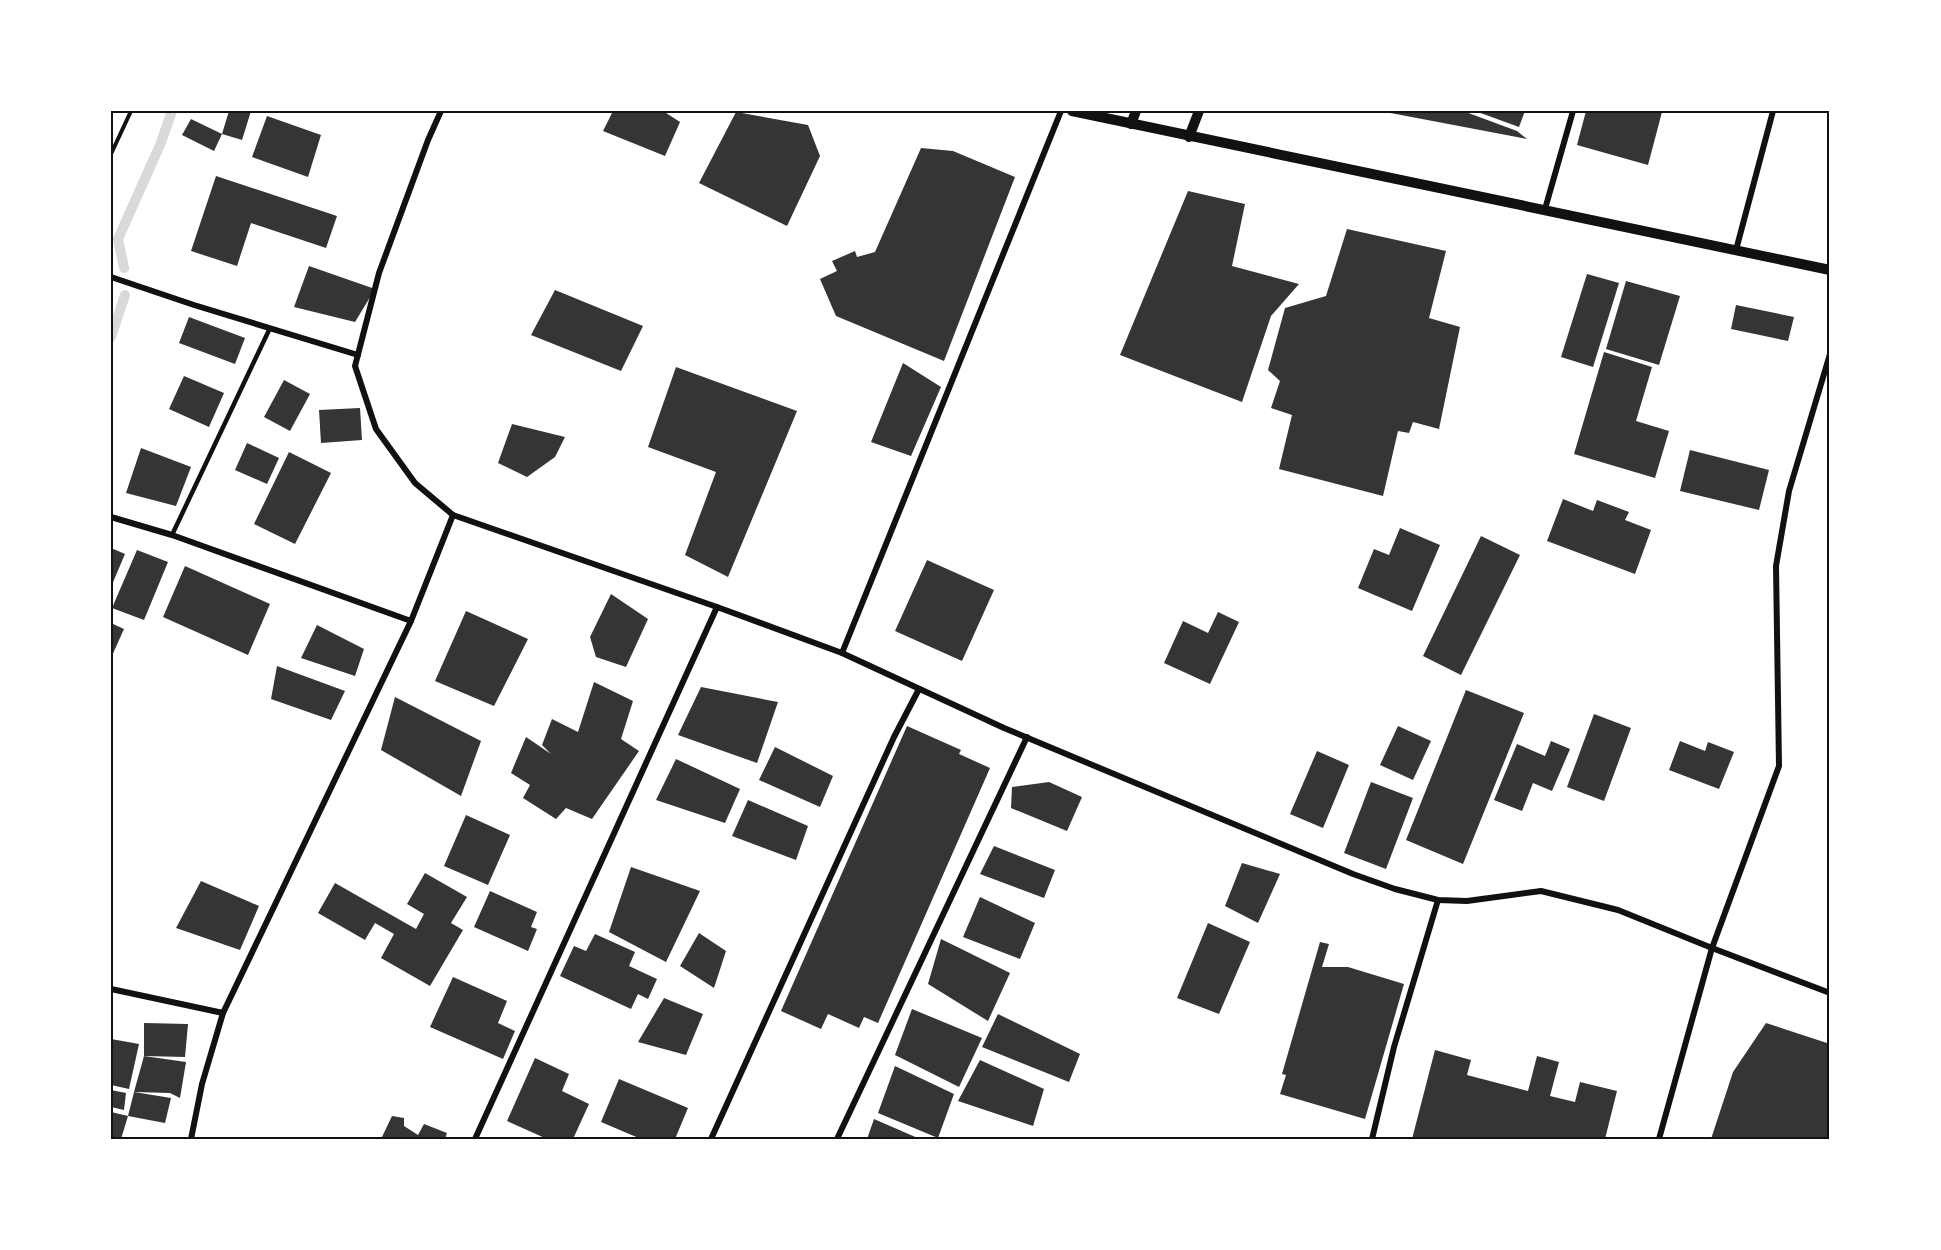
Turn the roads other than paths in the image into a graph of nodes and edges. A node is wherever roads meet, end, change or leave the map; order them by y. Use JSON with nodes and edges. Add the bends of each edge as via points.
{"nodes":[{"id":1,"x":441,"y":111,"type":"edge"},
{"id":2,"x":1061,"y":111,"type":"edge"},
{"id":3,"x":1072,"y":111,"type":"edge"},
{"id":4,"x":1136,"y":111,"type":"edge"},
{"id":5,"x":1198,"y":111,"type":"edge"},
{"id":6,"x":1574,"y":111,"type":"edge"},
{"id":7,"x":1773,"y":111,"type":"edge"},
{"id":8,"x":1131,"y":123,"type":"junction"},
{"id":9,"x":1189,"y":137,"type":"junction"},
{"id":10,"x":1545,"y":209,"type":"junction"},
{"id":11,"x":1736,"y":249,"type":"junction"},
{"id":12,"x":1830,"y":270,"type":"edge"},
{"id":13,"x":111,"y":277,"type":"edge"},
{"id":14,"x":270,"y":328,"type":"junction"},
{"id":15,"x":1830,"y":354,"type":"edge"},
{"id":16,"x":358,"y":355,"type":"junction"},
{"id":17,"x":453,"y":515,"type":"junction"},
{"id":18,"x":111,"y":517,"type":"edge"},
{"id":19,"x":172,"y":535,"type":"junction"},
{"id":20,"x":717,"y":607,"type":"junction"},
{"id":21,"x":411,"y":621,"type":"junction"},
{"id":22,"x":842,"y":653,"type":"junction"},
{"id":23,"x":919,"y":689,"type":"junction"},
{"id":24,"x":1027,"y":737,"type":"junction"},
{"id":25,"x":1438,"y":900,"type":"junction"},
{"id":26,"x":1712,"y":948,"type":"junction"},
{"id":27,"x":111,"y":989,"type":"edge"},
{"id":28,"x":1830,"y":993,"type":"edge"},
{"id":29,"x":223,"y":1013,"type":"junction"},
{"id":30,"x":191,"y":1139,"type":"edge"},
{"id":31,"x":475,"y":1139,"type":"edge"},
{"id":32,"x":711,"y":1139,"type":"edge"},
{"id":33,"x":837,"y":1139,"type":"edge"},
{"id":34,"x":1372,"y":1139,"type":"edge"},
{"id":35,"x":1659,"y":1139,"type":"edge"}],
"edges":[{"from":1,"to":16,"type":"street","via":[[379,273]]},
{"from":2,"to":22,"type":"street"},
{"from":3,"to":8,"type":"street"},
{"from":4,"to":8,"type":"street"},
{"from":5,"to":9,"type":"street"},
{"from":6,"to":10,"type":"street"},
{"from":7,"to":11,"type":"street"},
{"from":8,"to":9,"type":"street"},
{"from":9,"to":10,"type":"street"},
{"from":10,"to":11,"type":"street"},
{"from":11,"to":12,"type":"street"},
{"from":13,"to":14,"type":"street"},
{"from":14,"to":16,"type":"street"},
{"from":14,"to":19,"type":"lane"},
{"from":15,"to":26,"type":"street","via":[[1789,492],[1776,566],[1779,766]]},
{"from":16,"to":17,"type":"street","via":[[355,366],[376,429],[415,483]]},
{"from":17,"to":20,"type":"street"},
{"from":17,"to":21,"type":"street"},
{"from":18,"to":19,"type":"street"},
{"from":19,"to":21,"type":"street"},
{"from":20,"to":22,"type":"street"},
{"from":20,"to":31,"type":"street"},
{"from":21,"to":29,"type":"street"},
{"from":22,"to":23,"type":"street"},
{"from":23,"to":24,"type":"street"},
{"from":23,"to":32,"type":"street"},
{"from":24,"to":25,"type":"street","via":[[1353,874]]},
{"from":24,"to":33,"type":"street"},
{"from":25,"to":26,"type":"street","via":[[1467,901],[1541,891],[1618,910]]},
{"from":25,"to":34,"type":"street","via":[[1394,1047]]},
{"from":26,"to":28,"type":"street"},
{"from":26,"to":35,"type":"street"},
{"from":27,"to":29,"type":"street"},
{"from":29,"to":30,"type":"street"}]}
